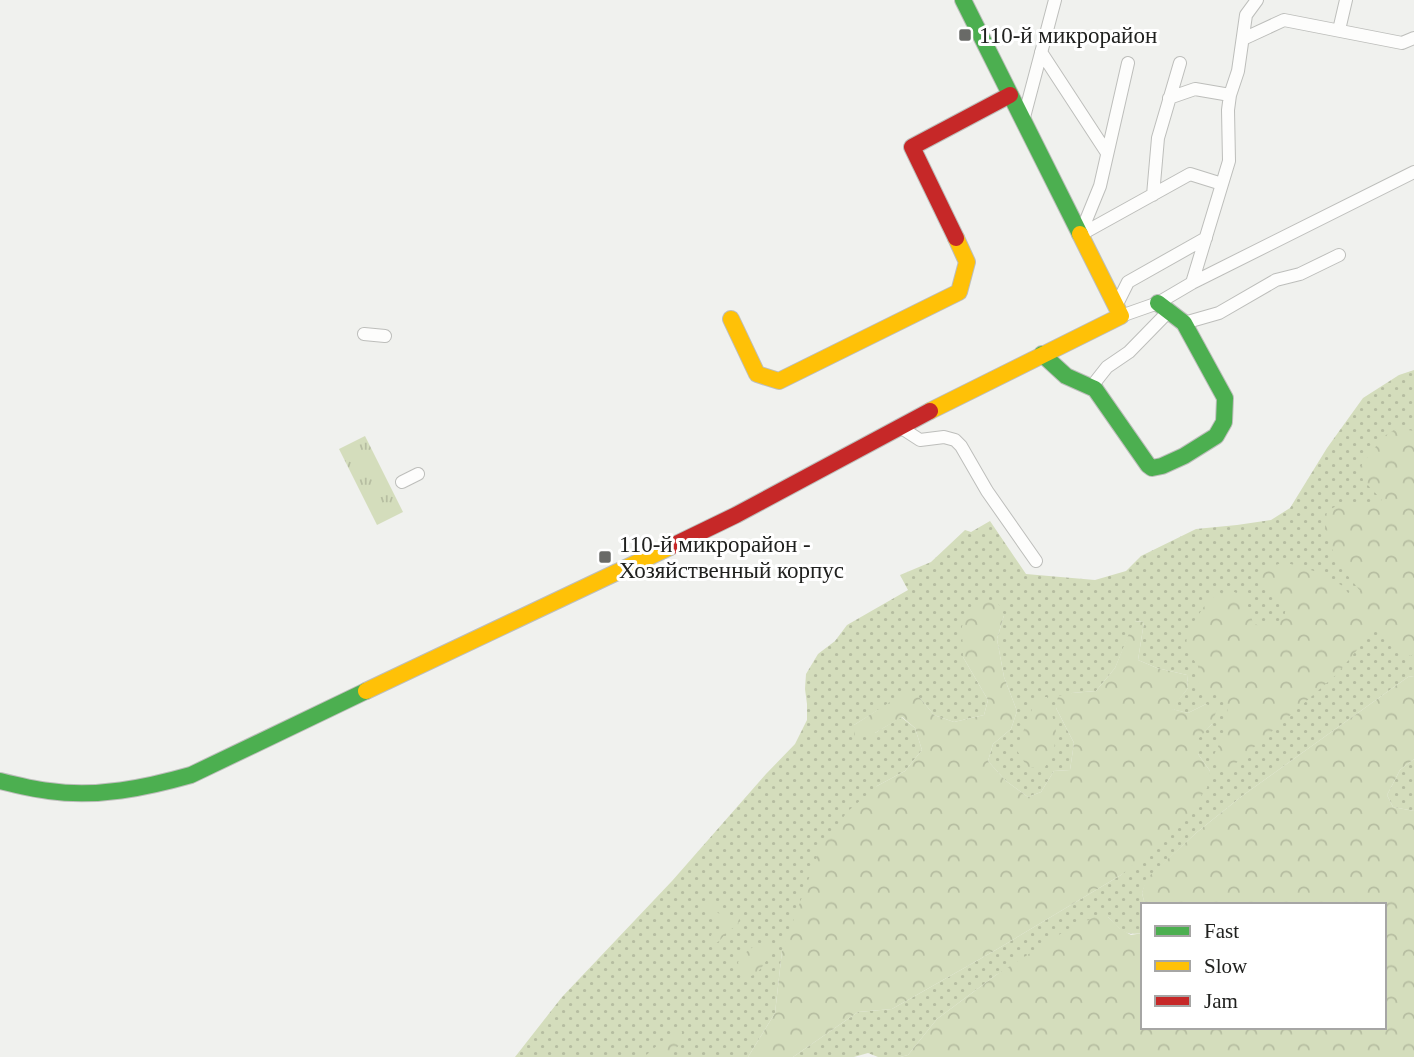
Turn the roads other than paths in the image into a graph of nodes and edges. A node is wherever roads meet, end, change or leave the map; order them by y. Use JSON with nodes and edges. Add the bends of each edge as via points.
{"nodes":[{"id":1,"x":963,"y":0,"type":"edge"},
{"id":2,"x":1055,"y":0,"type":"edge"},
{"id":3,"x":1257,"y":0,"type":"edge"},
{"id":4,"x":1346,"y":0,"type":"edge"},
{"id":5,"x":1339,"y":30,"type":"junction"},
{"id":6,"x":1414,"y":38,"type":"edge"},
{"id":7,"x":1243,"y":39,"type":"junction"},
{"id":8,"x":1041,"y":52,"type":"junction"},
{"id":9,"x":1128,"y":62,"type":"dead end"},
{"id":10,"x":1180,"y":63,"type":"dead end"},
{"id":11,"x":1010,"y":95,"type":"junction"},
{"id":12,"x":1230,"y":95,"type":"junction"},
{"id":13,"x":1170,"y":98,"type":"junction"},
{"id":14,"x":1023,"y":121,"type":"junction"},
{"id":15,"x":1107,"y":153,"type":"junction"},
{"id":16,"x":1414,"y":172,"type":"edge"},
{"id":17,"x":1222,"y":184,"type":"junction"},
{"id":18,"x":1153,"y":195,"type":"junction"},
{"id":19,"x":1080,"y":235,"type":"junction"},
{"id":20,"x":1206,"y":238,"type":"junction"},
{"id":21,"x":1339,"y":255,"type":"dead end"},
{"id":22,"x":1192,"y":283,"type":"junction"},
{"id":23,"x":1164,"y":307,"type":"junction"},
{"id":24,"x":1119,"y":311,"type":"junction"},
{"id":25,"x":731,"y":319,"type":"dead end"},
{"id":26,"x":1184,"y":323,"type":"junction"},
{"id":27,"x":364,"y":334,"type":"dead end"},
{"id":28,"x":385,"y":336,"type":"dead end"},
{"id":29,"x":1042,"y":354,"type":"junction"},
{"id":30,"x":1093,"y":386,"type":"junction"},
{"id":31,"x":900,"y":427,"type":"junction"},
{"id":32,"x":418,"y":474,"type":"dead end"},
{"id":33,"x":402,"y":482,"type":"dead end"},
{"id":34,"x":1036,"y":561,"type":"dead end"},
{"id":35,"x":0,"y":780,"type":"edge"}],
"edges":[{"from":1,"to":11,"type":"street"},
{"from":2,"to":8,"type":"street"},
{"from":3,"to":7,"type":"street","via":[[1247,15]]},
{"from":4,"to":5,"type":"street"},
{"from":5,"to":6,"type":"street","via":[[1402,43]]},
{"from":5,"to":7,"type":"street","via":[[1284,20]]},
{"from":7,"to":12,"type":"street"},
{"from":8,"to":14,"type":"street"},
{"from":8,"to":15,"type":"street"},
{"from":9,"to":15,"type":"street"},
{"from":10,"to":13,"type":"street"},
{"from":11,"to":14,"type":"street"},
{"from":11,"to":25,"type":"street","via":[[912,147],[967,262],[959,292],[779,381],[757,374]]},
{"from":12,"to":13,"type":"street","via":[[1195,89]]},
{"from":12,"to":17,"type":"street","via":[[1229,161]]},
{"from":13,"to":18,"type":"street","via":[[1158,138]]},
{"from":14,"to":19,"type":"street"},
{"from":15,"to":19,"type":"street","via":[[1100,186]]},
{"from":16,"to":22,"type":"street"},
{"from":17,"to":18,"type":"street","via":[[1189,174]]},
{"from":17,"to":20,"type":"street"},
{"from":18,"to":19,"type":"street"},
{"from":19,"to":24,"type":"street"},
{"from":20,"to":22,"type":"street"},
{"from":20,"to":24,"type":"street","via":[[1128,282]]},
{"from":21,"to":26,"type":"street","via":[[1276,280],[1219,313]]},
{"from":22,"to":23,"type":"street"},
{"from":23,"to":24,"type":"street"},
{"from":23,"to":26,"type":"street"},
{"from":23,"to":30,"type":"street","via":[[1129,352],[1107,367]]},
{"from":24,"to":29,"type":"street"},
{"from":26,"to":30,"type":"street","via":[[1225,398],[1224,422],[1216,436],[1184,456],[1152,468]]},
{"from":27,"to":28,"type":"street"},
{"from":29,"to":30,"type":"street","via":[[1066,376]]},
{"from":29,"to":31,"type":"street"},
{"from":31,"to":34,"type":"street","via":[[920,440],[955,440]]},
{"from":31,"to":35,"type":"street","via":[[736,515],[191,775],[121,791],[80,793],[32,789]]},
{"from":32,"to":33,"type":"street"}]}
